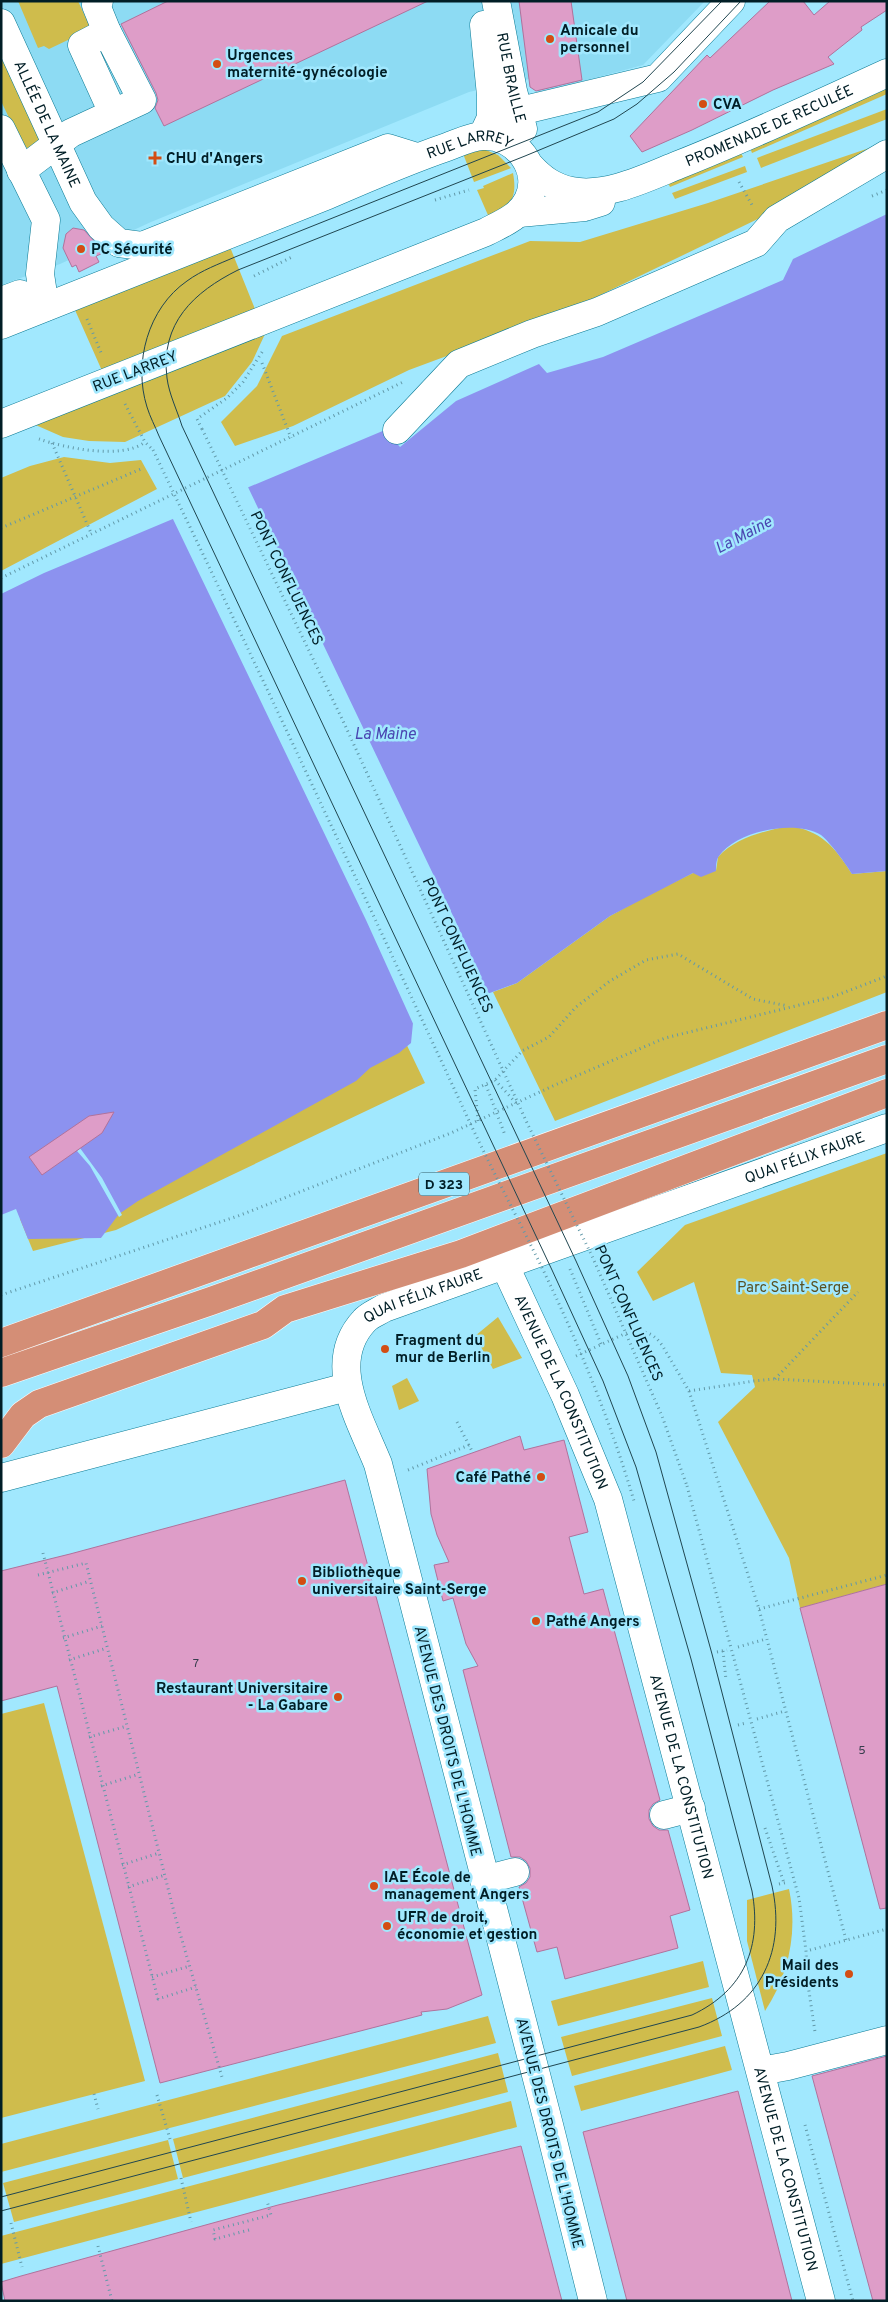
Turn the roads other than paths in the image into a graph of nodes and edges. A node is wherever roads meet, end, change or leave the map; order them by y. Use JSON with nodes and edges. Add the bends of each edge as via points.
{"nodes":[{"id":1,"x":99,"y":1,"type":"edge"},
{"id":2,"x":482,"y":1,"type":"edge"},
{"id":3,"x":496,"y":1,"type":"edge"},
{"id":4,"x":731,"y":1,"type":"edge"},
{"id":5,"x":1,"y":23,"type":"edge"},
{"id":6,"x":887,"y":73,"type":"edge"},
{"id":7,"x":519,"y":112,"type":"junction"},
{"id":8,"x":487,"y":127,"type":"junction"},
{"id":9,"x":1,"y":129,"type":"edge"},
{"id":10,"x":57,"y":143,"type":"junction"},
{"id":11,"x":887,"y":154,"type":"edge"},
{"id":12,"x":418,"y":157,"type":"junction"},
{"id":13,"x":526,"y":159,"type":"junction"},
{"id":14,"x":21,"y":171,"type":"junction"},
{"id":15,"x":652,"y":176,"type":"junction"},
{"id":16,"x":519,"y":213,"type":"junction"},
{"id":17,"x":1,"y":301,"type":"edge"},
{"id":18,"x":45,"y":307,"type":"junction"},
{"id":19,"x":1,"y":325,"type":"edge"},
{"id":20,"x":1,"y":424,"type":"edge"},
{"id":21,"x":397,"y":430,"type":"dead end"},
{"id":22,"x":887,"y":1025,"type":"edge"},
{"id":23,"x":887,"y":1059,"type":"edge"},
{"id":24,"x":887,"y":1093,"type":"edge"},
{"id":25,"x":887,"y":1128,"type":"edge"},
{"id":26,"x":505,"y":1266,"type":"junction"},
{"id":27,"x":211,"y":1301,"type":"junction"},
{"id":28,"x":285,"y":1309,"type":"junction"},
{"id":29,"x":1,"y":1343,"type":"edge"},
{"id":30,"x":1,"y":1373,"type":"edge"},
{"id":31,"x":347,"y":1387,"type":"junction"},
{"id":32,"x":1,"y":1444,"type":"edge"},
{"id":33,"x":1,"y":1478,"type":"edge"},
{"id":34,"x":691,"y":1808,"type":"junction"},
{"id":35,"x":664,"y":1815,"type":"dead end"},
{"id":36,"x":516,"y":1872,"type":"dead end"},
{"id":37,"x":484,"y":1880,"type":"junction"},
{"id":38,"x":887,"y":2040,"type":"edge"},
{"id":39,"x":761,"y":2070,"type":"junction"},
{"id":40,"x":592,"y":2301,"type":"edge"},
{"id":41,"x":821,"y":2301,"type":"edge"}],
"edges":[{"from":1,"to":10,"type":"street","via":[[96,5],[107,32],[142,100],[71,133]]},
{"from":2,"to":8,"type":"street","name":"RUE BRAILLE","via":[[491,95]]},
{"from":3,"to":7,"type":"street","name":"RUE BRAILLE"},
{"from":4,"to":7,"type":"street","via":[[658,78]]},
{"from":5,"to":10,"type":"street","name":"ALLÉE DE LA MAINE"},
{"from":6,"to":15,"type":"street","name":"PROMENADE DE RECULÉE","via":[[728,146]]},
{"from":7,"to":8,"type":"street"},
{"from":7,"to":13,"type":"street","name":"RUE BRAILLE"},
{"from":8,"to":12,"type":"street","name":"RUE LARREY"},
{"from":8,"to":13,"type":"street","name":"RUE LARREY"},
{"from":9,"to":14,"type":"street"},
{"from":10,"to":12,"type":"street","name":"ALLÉE DE LA MAINE","via":[[84,202],[98,223],[119,242],[142,246],[388,148]]},
{"from":10,"to":14,"type":"street"},
{"from":11,"to":21,"type":"street","via":[[777,219],[756,243],[597,312],[459,364]]},
{"from":12,"to":18,"type":"street","name":"RUE LARREY"},
{"from":13,"to":15,"type":"street","name":"PROMENADE DE RECULÉE","via":[[549,184],[572,191],[610,189]]},
{"from":13,"to":16,"type":"street","name":"RUE LARREY","via":[[531,189],[528,201]]},
{"from":14,"to":18,"type":"street","via":[[46,220],[40,274]]},
{"from":15,"to":16,"type":"street","name":"PROMENADE DE RECULÉE","via":[[614,198],[600,202]]},
{"from":16,"to":20,"type":"street","name":"RUE LARREY","via":[[486,232]]},
{"from":17,"to":18,"type":"street","via":[[20,294]]},
{"from":18,"to":19,"type":"street","name":"RUE LARREY"},
{"from":22,"to":29,"type":"highway","number":"D 323"},
{"from":23,"to":27,"type":"highway","number":"D 323"},
{"from":24,"to":28,"type":"highway","via":[[461,1254]]},
{"from":25,"to":26,"type":"street","name":"QUAI FÉLIX FAURE"},
{"from":26,"to":31,"type":"street","name":"QUAI FÉLIX FAURE","via":[[384,1308],[365,1320],[346,1355]]},
{"from":26,"to":34,"type":"street","name":"AVENUE DE LA CONSTITUTION","via":[[566,1396],[608,1499]]},
{"from":27,"to":28,"type":"highway"},
{"from":27,"to":30,"type":"highway","number":"D 323"},
{"from":28,"to":32,"type":"highway","via":[[263,1325],[39,1404],[23,1415]]},
{"from":31,"to":33,"type":"street"},
{"from":31,"to":37,"type":"street","name":"AVENUE DES DROITS DE L'HOMME","via":[[378,1464]]},
{"from":34,"to":35,"type":"street"},
{"from":34,"to":39,"type":"street","name":"AVENUE DE LA CONSTITUTION"},
{"from":36,"to":37,"type":"street"},
{"from":37,"to":40,"type":"street","name":"AVENUE DES DROITS DE L'HOMME"},
{"from":38,"to":39,"type":"street"},
{"from":39,"to":41,"type":"street","name":"AVENUE DE LA CONSTITUTION"}]}
